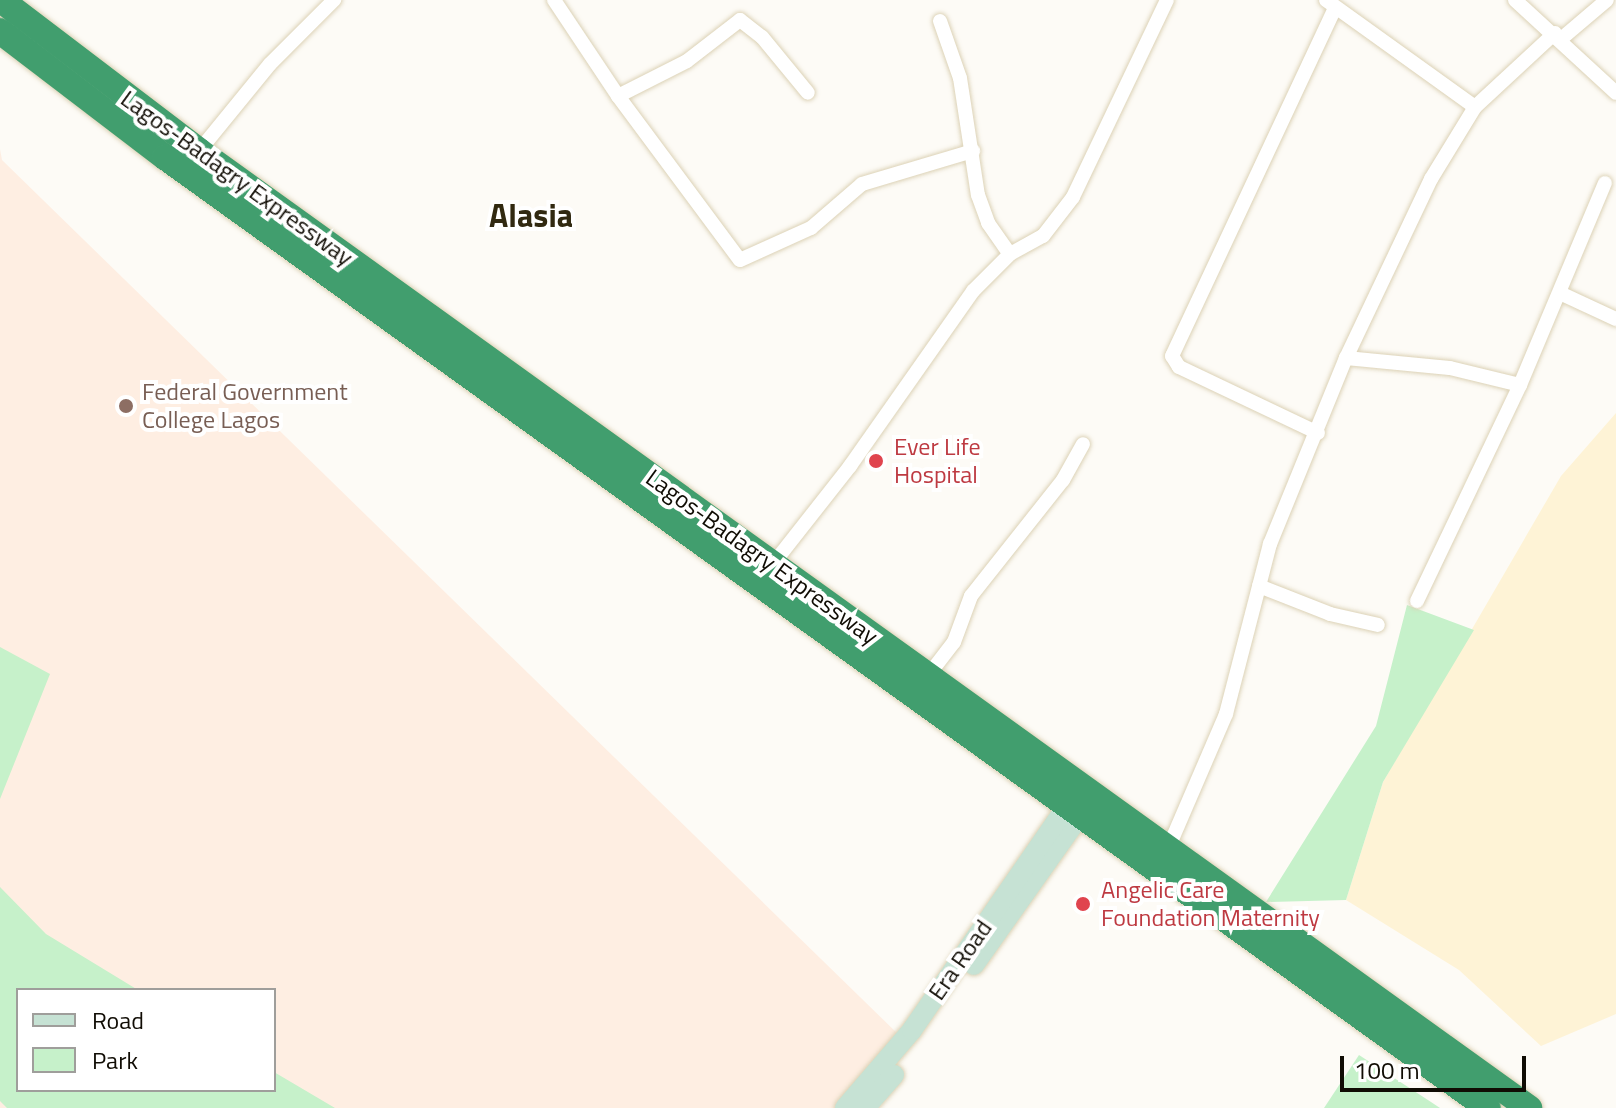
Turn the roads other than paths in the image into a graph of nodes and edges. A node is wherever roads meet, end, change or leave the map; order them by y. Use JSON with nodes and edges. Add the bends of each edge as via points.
{"nodes":[{"id":1,"x":1,"y":0,"type":"edge"},
{"id":2,"x":334,"y":0,"type":"edge"},
{"id":3,"x":554,"y":0,"type":"edge"},
{"id":4,"x":1167,"y":0,"type":"edge"},
{"id":5,"x":1515,"y":0,"type":"edge"},
{"id":6,"x":1541,"y":0,"type":"edge"},
{"id":7,"x":1607,"y":0,"type":"edge"},
{"id":8,"x":1330,"y":4,"type":"edge"},
{"id":9,"x":1530,"y":11,"type":"junction"},
{"id":10,"x":940,"y":21,"type":"dead end"},
{"id":11,"x":0,"y":31,"type":"edge"},
{"id":12,"x":1558,"y":36,"type":"junction"},
{"id":13,"x":808,"y":93,"type":"dead end"},
{"id":14,"x":1616,"y":93,"type":"edge"},
{"id":15,"x":618,"y":96,"type":"junction"},
{"id":16,"x":1475,"y":107,"type":"junction"},
{"id":17,"x":199,"y":151,"type":"junction"},
{"id":18,"x":973,"y":151,"type":"junction"},
{"id":19,"x":1605,"y":183,"type":"dead end"},
{"id":20,"x":1010,"y":254,"type":"junction"},
{"id":21,"x":1560,"y":293,"type":"junction"},
{"id":22,"x":1616,"y":319,"type":"edge"},
{"id":23,"x":1346,"y":358,"type":"junction"},
{"id":24,"x":1520,"y":385,"type":"junction"},
{"id":25,"x":1318,"y":433,"type":"junction"},
{"id":26,"x":1083,"y":444,"type":"dead end"},
{"id":27,"x":773,"y":564,"type":"junction"},
{"id":28,"x":1259,"y":586,"type":"junction"},
{"id":29,"x":1417,"y":601,"type":"dead end"},
{"id":30,"x":1378,"y":625,"type":"dead end"},
{"id":31,"x":927,"y":677,"type":"junction"},
{"id":32,"x":1074,"y":810,"type":"junction"},
{"id":33,"x":1167,"y":851,"type":"junction"},
{"id":34,"x":845,"y":1108,"type":"edge"},
{"id":35,"x":865,"y":1108,"type":"edge"},
{"id":36,"x":1488,"y":1108,"type":"edge"},
{"id":37,"x":1529,"y":1108,"type":"edge"}],
"edges":[{"from":1,"to":17,"type":"highway","name":"Lagos-Badagry Expressway"},
{"from":2,"to":17,"type":"street","via":[[280,53]]},
{"from":3,"to":15,"type":"street"},
{"from":4,"to":20,"type":"street","via":[[1073,197],[1043,236]]},
{"from":5,"to":9,"type":"street"},
{"from":6,"to":9,"type":"street"},
{"from":7,"to":12,"type":"street"},
{"from":8,"to":16,"type":"street"},
{"from":8,"to":25,"type":"street","via":[[1172,356],[1179,367]]},
{"from":9,"to":12,"type":"street"},
{"from":10,"to":18,"type":"street","via":[[960,78]]},
{"from":11,"to":32,"type":"highway","name":"Lagos-Badagry Expressway","via":[[165,157]]},
{"from":12,"to":14,"type":"street"},
{"from":12,"to":16,"type":"street"},
{"from":13,"to":15,"type":"street","via":[[762,37],[740,20],[687,61]]},
{"from":15,"to":18,"type":"street","via":[[735,257],[744,261],[811,228],[862,184]]},
{"from":16,"to":23,"type":"street","via":[[1431,179]]},
{"from":17,"to":27,"type":"highway","name":"Lagos-Badagry Expressway"},
{"from":18,"to":20,"type":"street","via":[[988,223]]},
{"from":19,"to":21,"type":"street"},
{"from":20,"to":27,"type":"street","via":[[973,291],[850,466]]},
{"from":21,"to":22,"type":"street"},
{"from":21,"to":24,"type":"street"},
{"from":23,"to":24,"type":"street","via":[[1450,368]]},
{"from":23,"to":25,"type":"street"},
{"from":24,"to":29,"type":"street"},
{"from":25,"to":28,"type":"street","via":[[1270,544]]},
{"from":26,"to":31,"type":"street","via":[[1063,480],[971,596],[954,642]]},
{"from":27,"to":31,"type":"highway","name":"Lagos-Badagry Expressway"},
{"from":28,"to":30,"type":"street","via":[[1330,614]]},
{"from":28,"to":33,"type":"street","via":[[1226,714],[1200,786]]},
{"from":31,"to":33,"type":"highway","name":"Lagos-Badagry Expressway"},
{"from":32,"to":34,"type":"main road","name":"Era Road","via":[[912,1030]]},
{"from":32,"to":35,"type":"main road","via":[[921,1040]]},
{"from":32,"to":36,"type":"highway","name":"Lagos-Badagry Expressway"},
{"from":33,"to":37,"type":"highway","name":"Lagos-Badagry Expressway"}]}
